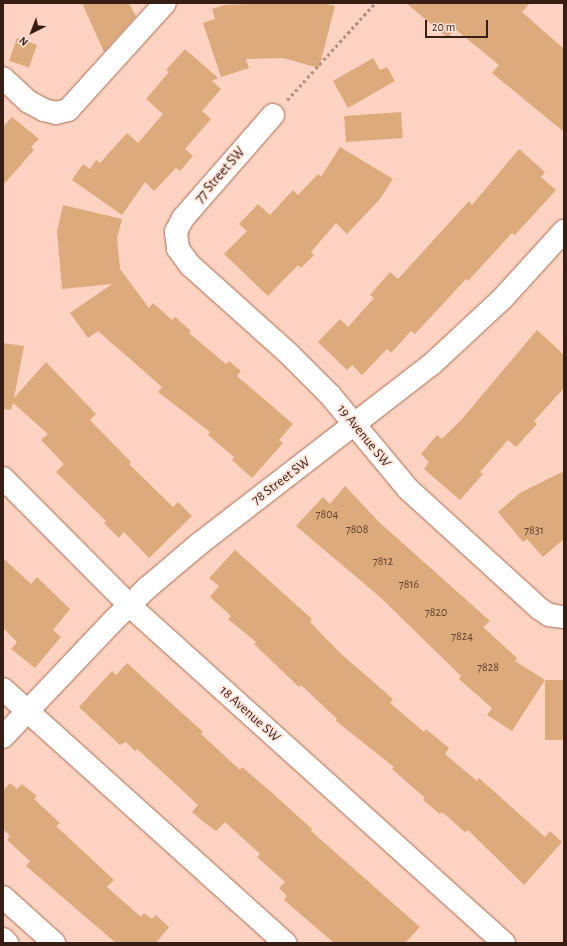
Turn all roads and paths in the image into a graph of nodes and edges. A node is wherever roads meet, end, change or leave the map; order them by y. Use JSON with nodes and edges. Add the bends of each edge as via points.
{"nodes":[{"id":1,"x":165,"y":3,"type":"edge"},
{"id":2,"x":374,"y":3,"type":"edge"},
{"id":3,"x":3,"y":78,"type":"edge"},
{"id":4,"x":273,"y":115,"type":"joint"},
{"id":5,"x":564,"y":231,"type":"edge"},
{"id":6,"x":176,"y":240,"type":"joint"},
{"id":7,"x":355,"y":426,"type":"junction"},
{"id":8,"x":3,"y":478,"type":"edge"},
{"id":9,"x":129,"y":605,"type":"junction"},
{"id":10,"x":564,"y":617,"type":"edge"},
{"id":11,"x":3,"y":689,"type":"edge"},
{"id":12,"x":27,"y":711,"type":"junction"},
{"id":13,"x":3,"y":737,"type":"edge"},
{"id":14,"x":3,"y":897,"type":"edge"},
{"id":15,"x":3,"y":939,"type":"edge"},
{"id":16,"x":7,"y":943,"type":"edge"},
{"id":17,"x":54,"y":943,"type":"edge"},
{"id":18,"x":285,"y":943,"type":"edge"},
{"id":19,"x":504,"y":943,"type":"edge"}],
"edges":[{"from":1,"to":3,"type":"street","via":[[68,110],[56,113],[44,110],[30,102]]},
{"from":2,"to":4,"type":"path"},
{"from":4,"to":6,"type":"street","name":"77 Street SW","via":[[188,211],[179,225]]},
{"from":5,"to":7,"type":"street","name":"78 Street SW","via":[[503,298],[465,335]]},
{"from":6,"to":7,"type":"street","name":"19 Avenue SW","via":[[184,258],[301,365]]},
{"from":7,"to":9,"type":"street","name":"78 Street SW","via":[[199,544]]},
{"from":7,"to":10,"type":"street","name":"19 Avenue SW","via":[[391,470],[429,509],[540,608],[549,615]]},
{"from":8,"to":9,"type":"street","name":"18 Avenue SW"},
{"from":9,"to":12,"type":"street","name":"78 Street SW"},
{"from":9,"to":19,"type":"street","name":"18 Avenue SW"},
{"from":11,"to":12,"type":"street"},
{"from":12,"to":13,"type":"street","name":"78 Street SW"},
{"from":12,"to":18,"type":"street"},
{"from":14,"to":17,"type":"street"},
{"from":15,"to":16,"type":"street"}]}
